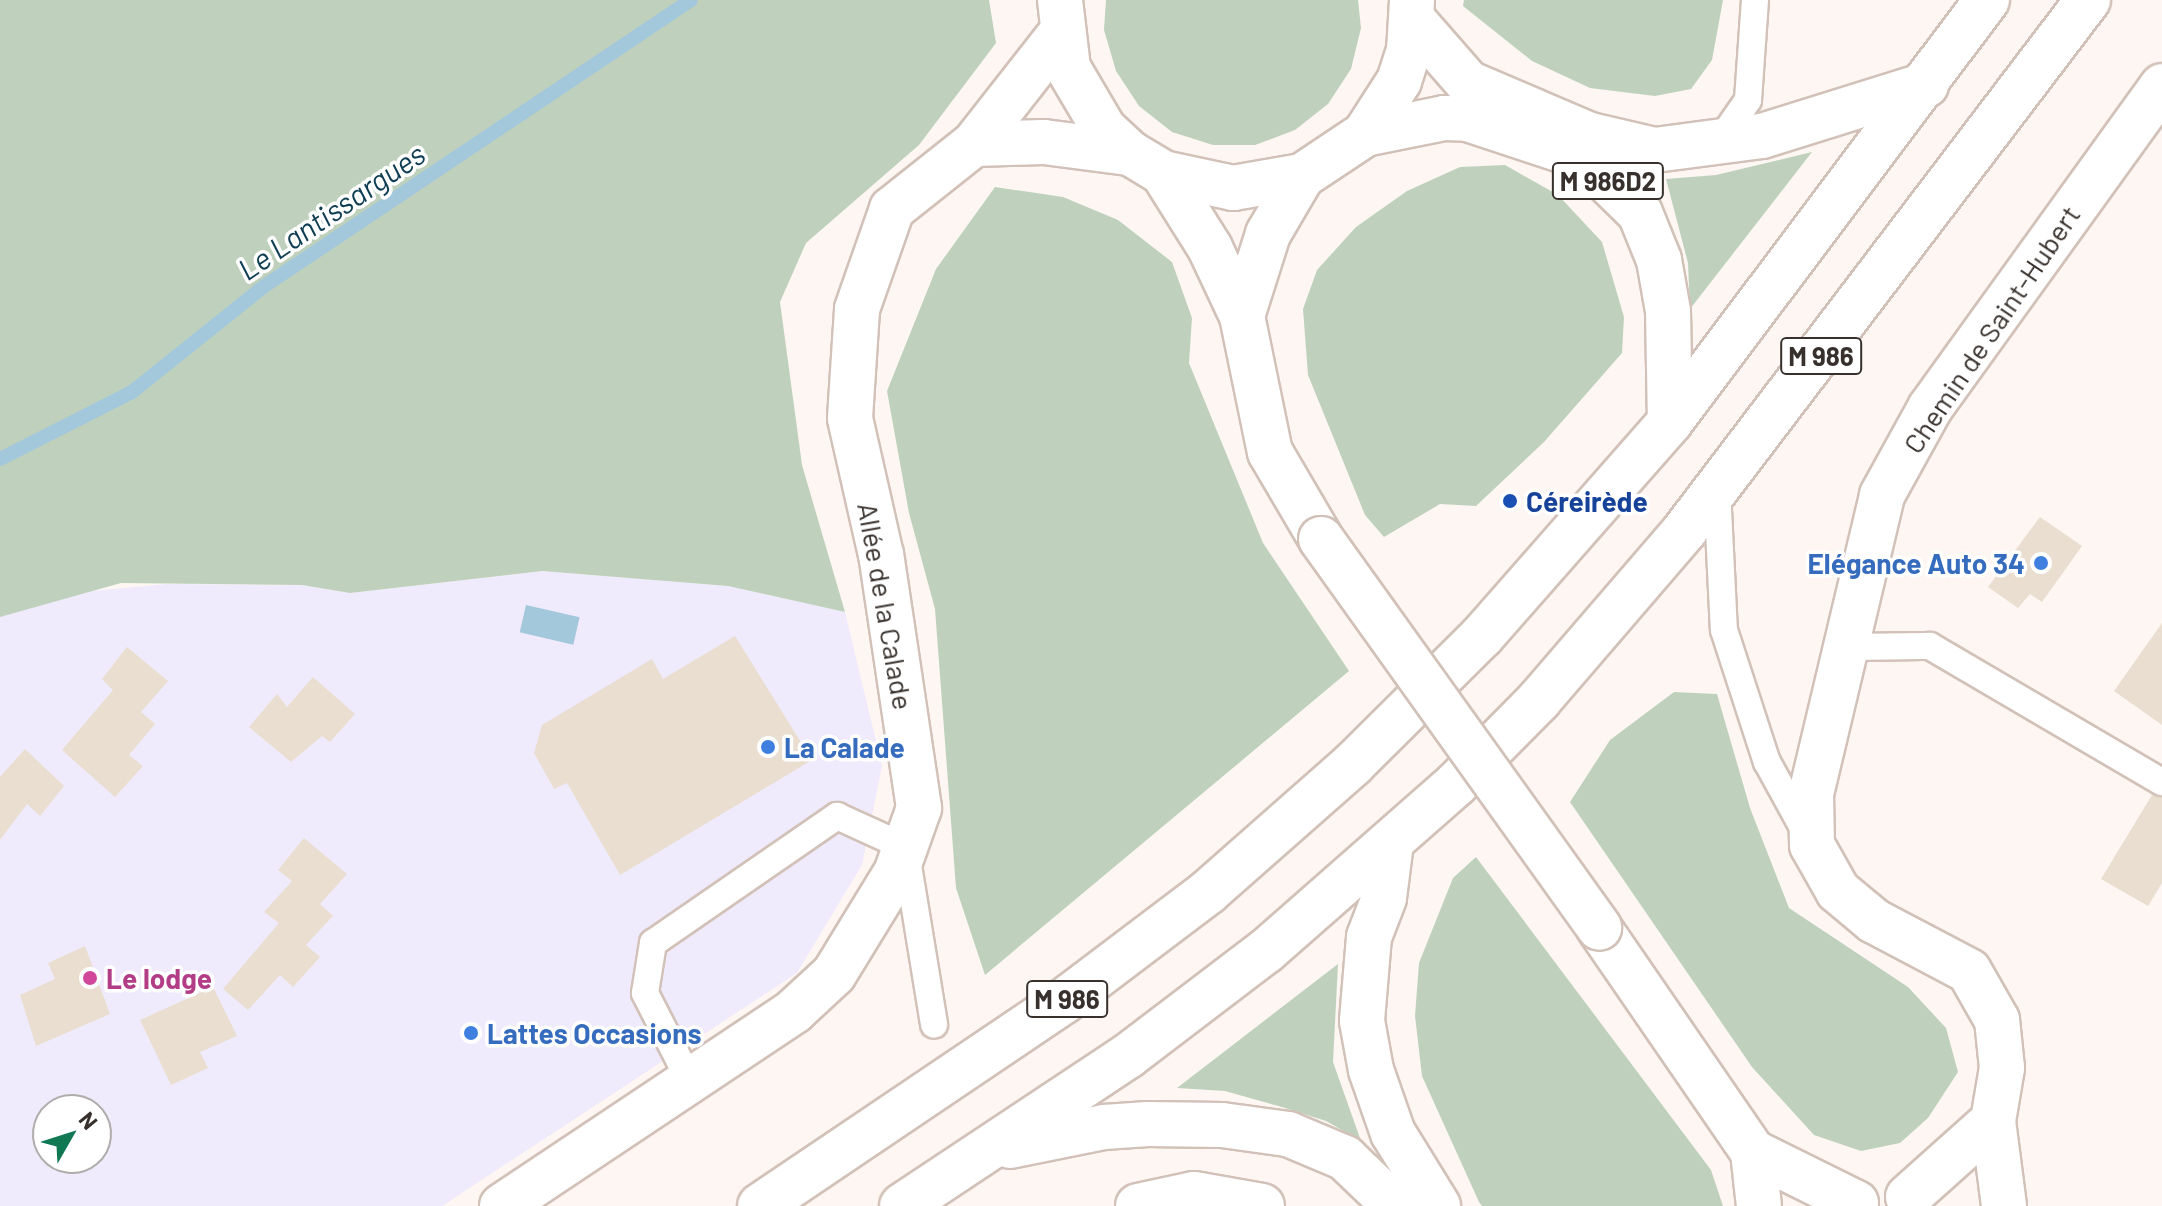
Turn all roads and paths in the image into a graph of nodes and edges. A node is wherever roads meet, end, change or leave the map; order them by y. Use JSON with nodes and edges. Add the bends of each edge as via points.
{"nodes":[{"id":1,"x":1755,"y":0,"type":"edge"},
{"id":2,"x":1987,"y":0,"type":"edge"},
{"id":3,"x":2088,"y":0,"type":"edge"},
{"id":4,"x":1412,"y":10,"type":"edge"},
{"id":5,"x":1060,"y":17,"type":"edge"},
{"id":6,"x":1926,"y":85,"type":"junction"},
{"id":7,"x":2162,"y":86,"type":"edge"},
{"id":8,"x":1365,"y":134,"type":"junction"},
{"id":9,"x":1719,"y":142,"type":"junction"},
{"id":10,"x":974,"y":144,"type":"junction"},
{"id":11,"x":1147,"y":163,"type":"junction"},
{"id":12,"x":1302,"y":176,"type":"junction"},
{"id":13,"x":1242,"y":316,"type":"junction"},
{"id":14,"x":1670,"y":422,"type":"junction"},
{"id":15,"x":1717,"y":489,"type":"junction"},
{"id":16,"x":1845,"y":647,"type":"junction"},
{"id":17,"x":2162,"y":782,"type":"edge"},
{"id":18,"x":1391,"y":843,"type":"junction"},
{"id":19,"x":1812,"y":845,"type":"junction"},
{"id":20,"x":905,"y":847,"type":"junction"},
{"id":21,"x":934,"y":1025,"type":"dead end"},
{"id":22,"x":691,"y":1083,"type":"junction"},
{"id":23,"x":1993,"y":1121,"type":"junction"},
{"id":24,"x":992,"y":1149,"type":"junction"},
{"id":25,"x":1753,"y":1152,"type":"junction"},
{"id":26,"x":1908,"y":1197,"type":"junction"},
{"id":27,"x":1853,"y":1205,"type":"edge"},
{"id":28,"x":502,"y":1206,"type":"edge"},
{"id":29,"x":760,"y":1206,"type":"edge"},
{"id":30,"x":902,"y":1206,"type":"edge"},
{"id":31,"x":1138,"y":1206,"type":"edge"},
{"id":32,"x":1262,"y":1206,"type":"edge"},
{"id":33,"x":1395,"y":1206,"type":"edge"},
{"id":34,"x":1438,"y":1206,"type":"edge"},
{"id":35,"x":1759,"y":1206,"type":"edge"},
{"id":36,"x":1951,"y":1206,"type":"edge"},
{"id":37,"x":2004,"y":1206,"type":"edge"}],
"edges":[{"from":1,"to":9,"type":"lane","via":[[1748,100]]},
{"from":2,"to":6,"type":"main road","number":"M 986"},
{"from":3,"to":15,"type":"main road","number":"M 986"},
{"from":4,"to":8,"type":"main road","via":[[1399,81]]},
{"from":4,"to":9,"type":"main road","via":[[1468,83],[1590,135],[1655,150]]},
{"from":5,"to":10,"type":"main road","name":"Allée de la Calade"},
{"from":5,"to":11,"type":"main road","via":[[1083,100]]},
{"from":6,"to":9,"type":"main road","via":[[1814,123]]},
{"from":6,"to":14,"type":"main road","number":"M 986"},
{"from":7,"to":16,"type":"main road","name":"Chemin de Saint-Hubert","via":[[1930,408],[1882,495]]},
{"from":8,"to":12,"type":"main road"},
{"from":8,"to":14,"type":"main road","number":"M 986D2","via":[[1444,118],[1468,119],[1565,151],[1604,178],[1640,213],[1659,260],[1668,311]]},
{"from":10,"to":11,"type":"main road","via":[[1044,142]]},
{"from":10,"to":20,"type":"main road","name":"Allée de la Calade","via":[[892,209],[857,309],[850,418],[881,555],[919,808]]},
{"from":11,"to":12,"type":"main road","via":[[1233,188]]},
{"from":11,"to":13,"type":"main road","via":[[1210,248]]},
{"from":12,"to":13,"type":"main road","via":[[1268,234]]},
{"from":13,"to":25,"type":"main road","bridge":true,"via":[[1270,452],[1321,539]]},
{"from":14,"to":29,"type":"main road","number":"M 986","via":[[1482,636],[1353,764],[1208,892],[1064,1001]]},
{"from":15,"to":18,"type":"main road","number":"M 986","via":[[1539,700]]},
{"from":15,"to":19,"type":"lane","via":[[1724,630],[1767,762]]},
{"from":16,"to":17,"type":"lane","via":[[1930,646]]},
{"from":16,"to":19,"type":"main road","name":"Chemin de Saint-Hubert","via":[[1811,794]]},
{"from":18,"to":24,"type":"main road","number":"M 986","via":[[1241,970]]},
{"from":18,"to":34,"type":"main road","via":[[1384,898],[1369,937],[1362,1021],[1371,1070],[1393,1133]]},
{"from":19,"to":23,"type":"main road","name":"Chemin de Saint-Hubert","via":[[1838,891],[1874,921],[1969,971],[1997,1020],[2002,1068]]},
{"from":20,"to":21,"type":"lane"},
{"from":20,"to":22,"type":"main road","name":"Allée de la Calade","via":[[866,929],[834,974],[784,1019]]},
{"from":20,"to":22,"type":"lane","via":[[837,816],[653,943],[645,993]]},
{"from":22,"to":28,"type":"main road","name":"Allée de la Calade"},
{"from":23,"to":26,"type":"main road"},
{"from":23,"to":37,"type":"main road","name":"Chemin de Saint-Hubert"},
{"from":24,"to":30,"type":"main road","number":"M 986"},
{"from":24,"to":33,"type":"main road","number":"M 986","via":[[1104,1127],[1187,1123],[1288,1134],[1345,1158]]},
{"from":25,"to":27,"type":"main road"},
{"from":25,"to":35,"type":"main road"},
{"from":26,"to":27,"type":"main road"},
{"from":26,"to":36,"type":"main road"},
{"from":31,"to":32,"type":"main road","via":[[1194,1194]]}]}
